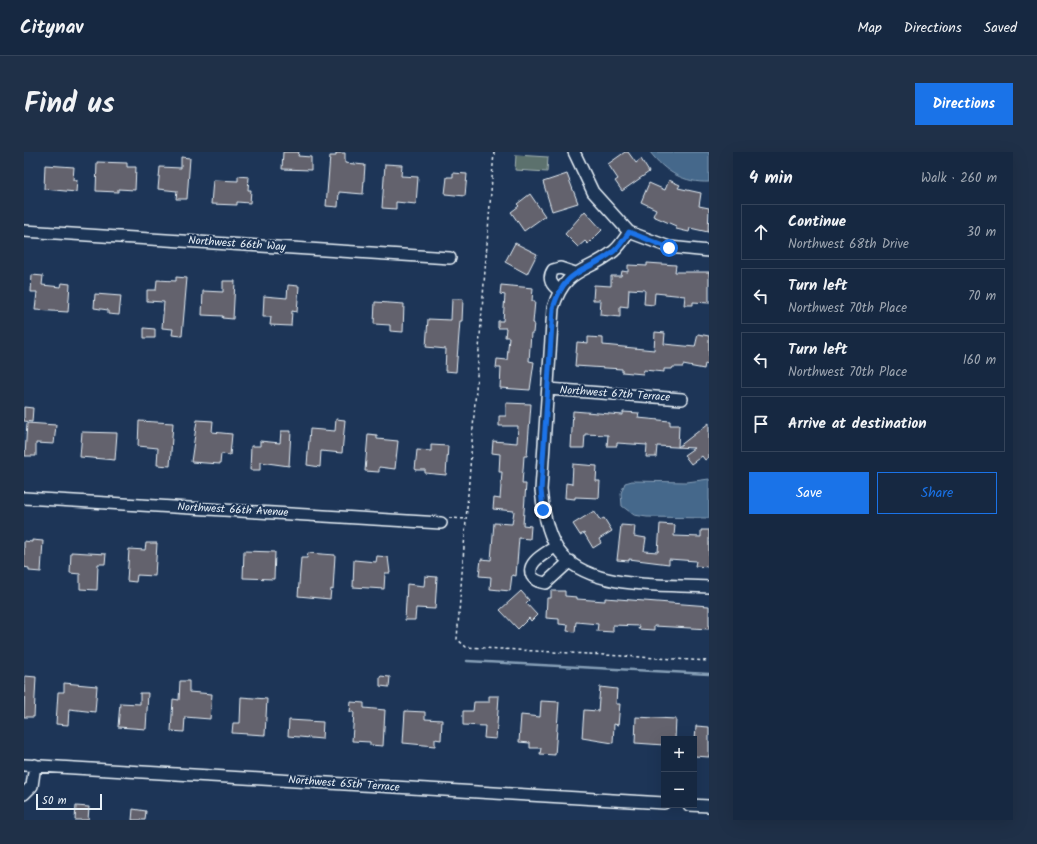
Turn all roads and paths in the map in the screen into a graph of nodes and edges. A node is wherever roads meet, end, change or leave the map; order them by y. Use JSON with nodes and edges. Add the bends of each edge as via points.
{"nodes":[{"id":1,"x":494,"y":152,"type":"edge"},
{"id":2,"x":574,"y":152,"type":"edge"},
{"id":3,"x":24,"y":231,"type":"edge"},
{"id":4,"x":629,"y":232,"type":"junction"},
{"id":5,"x":709,"y":252,"type":"edge"},
{"id":6,"x":450,"y":258,"type":"dead end"},
{"id":7,"x":575,"y":273,"type":"junction"},
{"id":8,"x":560,"y":291,"type":"junction"},
{"id":9,"x":548,"y":390,"type":"junction"},
{"id":10,"x":682,"y":399,"type":"dead end"},
{"id":11,"x":24,"y":498,"type":"edge"},
{"id":12,"x":467,"y":519,"type":"junction"},
{"id":13,"x":442,"y":522,"type":"joint"},
{"id":14,"x":709,"y":587,"type":"edge"},
{"id":15,"x":709,"y":661,"type":"edge"},
{"id":16,"x":30,"y":765,"type":"edge"},
{"id":17,"x":24,"y":794,"type":"edge"},
{"id":18,"x":661,"y":804,"type":"edge"},
{"id":19,"x":697,"y":805,"type":"edge"},
{"id":20,"x":709,"y":806,"type":"edge"}],
"edges":[{"from":1,"to":12,"type":"path"},
{"from":2,"to":4,"type":"street","via":[[593,192]]},
{"from":3,"to":6,"type":"street","name":"Northwest 66th Way"},
{"from":4,"to":5,"type":"street","via":[[669,248]]},
{"from":4,"to":7,"type":"street","via":[[616,250],[607,257]]},
{"from":7,"to":8,"type":"street"},
{"from":7,"to":8,"type":"street","via":[[560,268],[553,270],[550,281]]},
{"from":8,"to":9,"type":"street","via":[[553,308]]},
{"from":9,"to":10,"type":"street","name":"Northwest 67th Terrace"},
{"from":9,"to":14,"type":"street","via":[[541,490],[543,510],[563,554],[601,578],[622,582]]},
{"from":11,"to":13,"type":"street","name":"Northwest 66th Avenue"},
{"from":12,"to":13,"type":"path","via":[[449,518]]},
{"from":12,"to":15,"type":"path","via":[[457,640],[466,647]]},
{"from":16,"to":17,"type":"street","via":[[32,786]]},
{"from":16,"to":18,"type":"street","name":"Northwest 65th Terrace"},
{"from":19,"to":20,"type":"street"}]}
